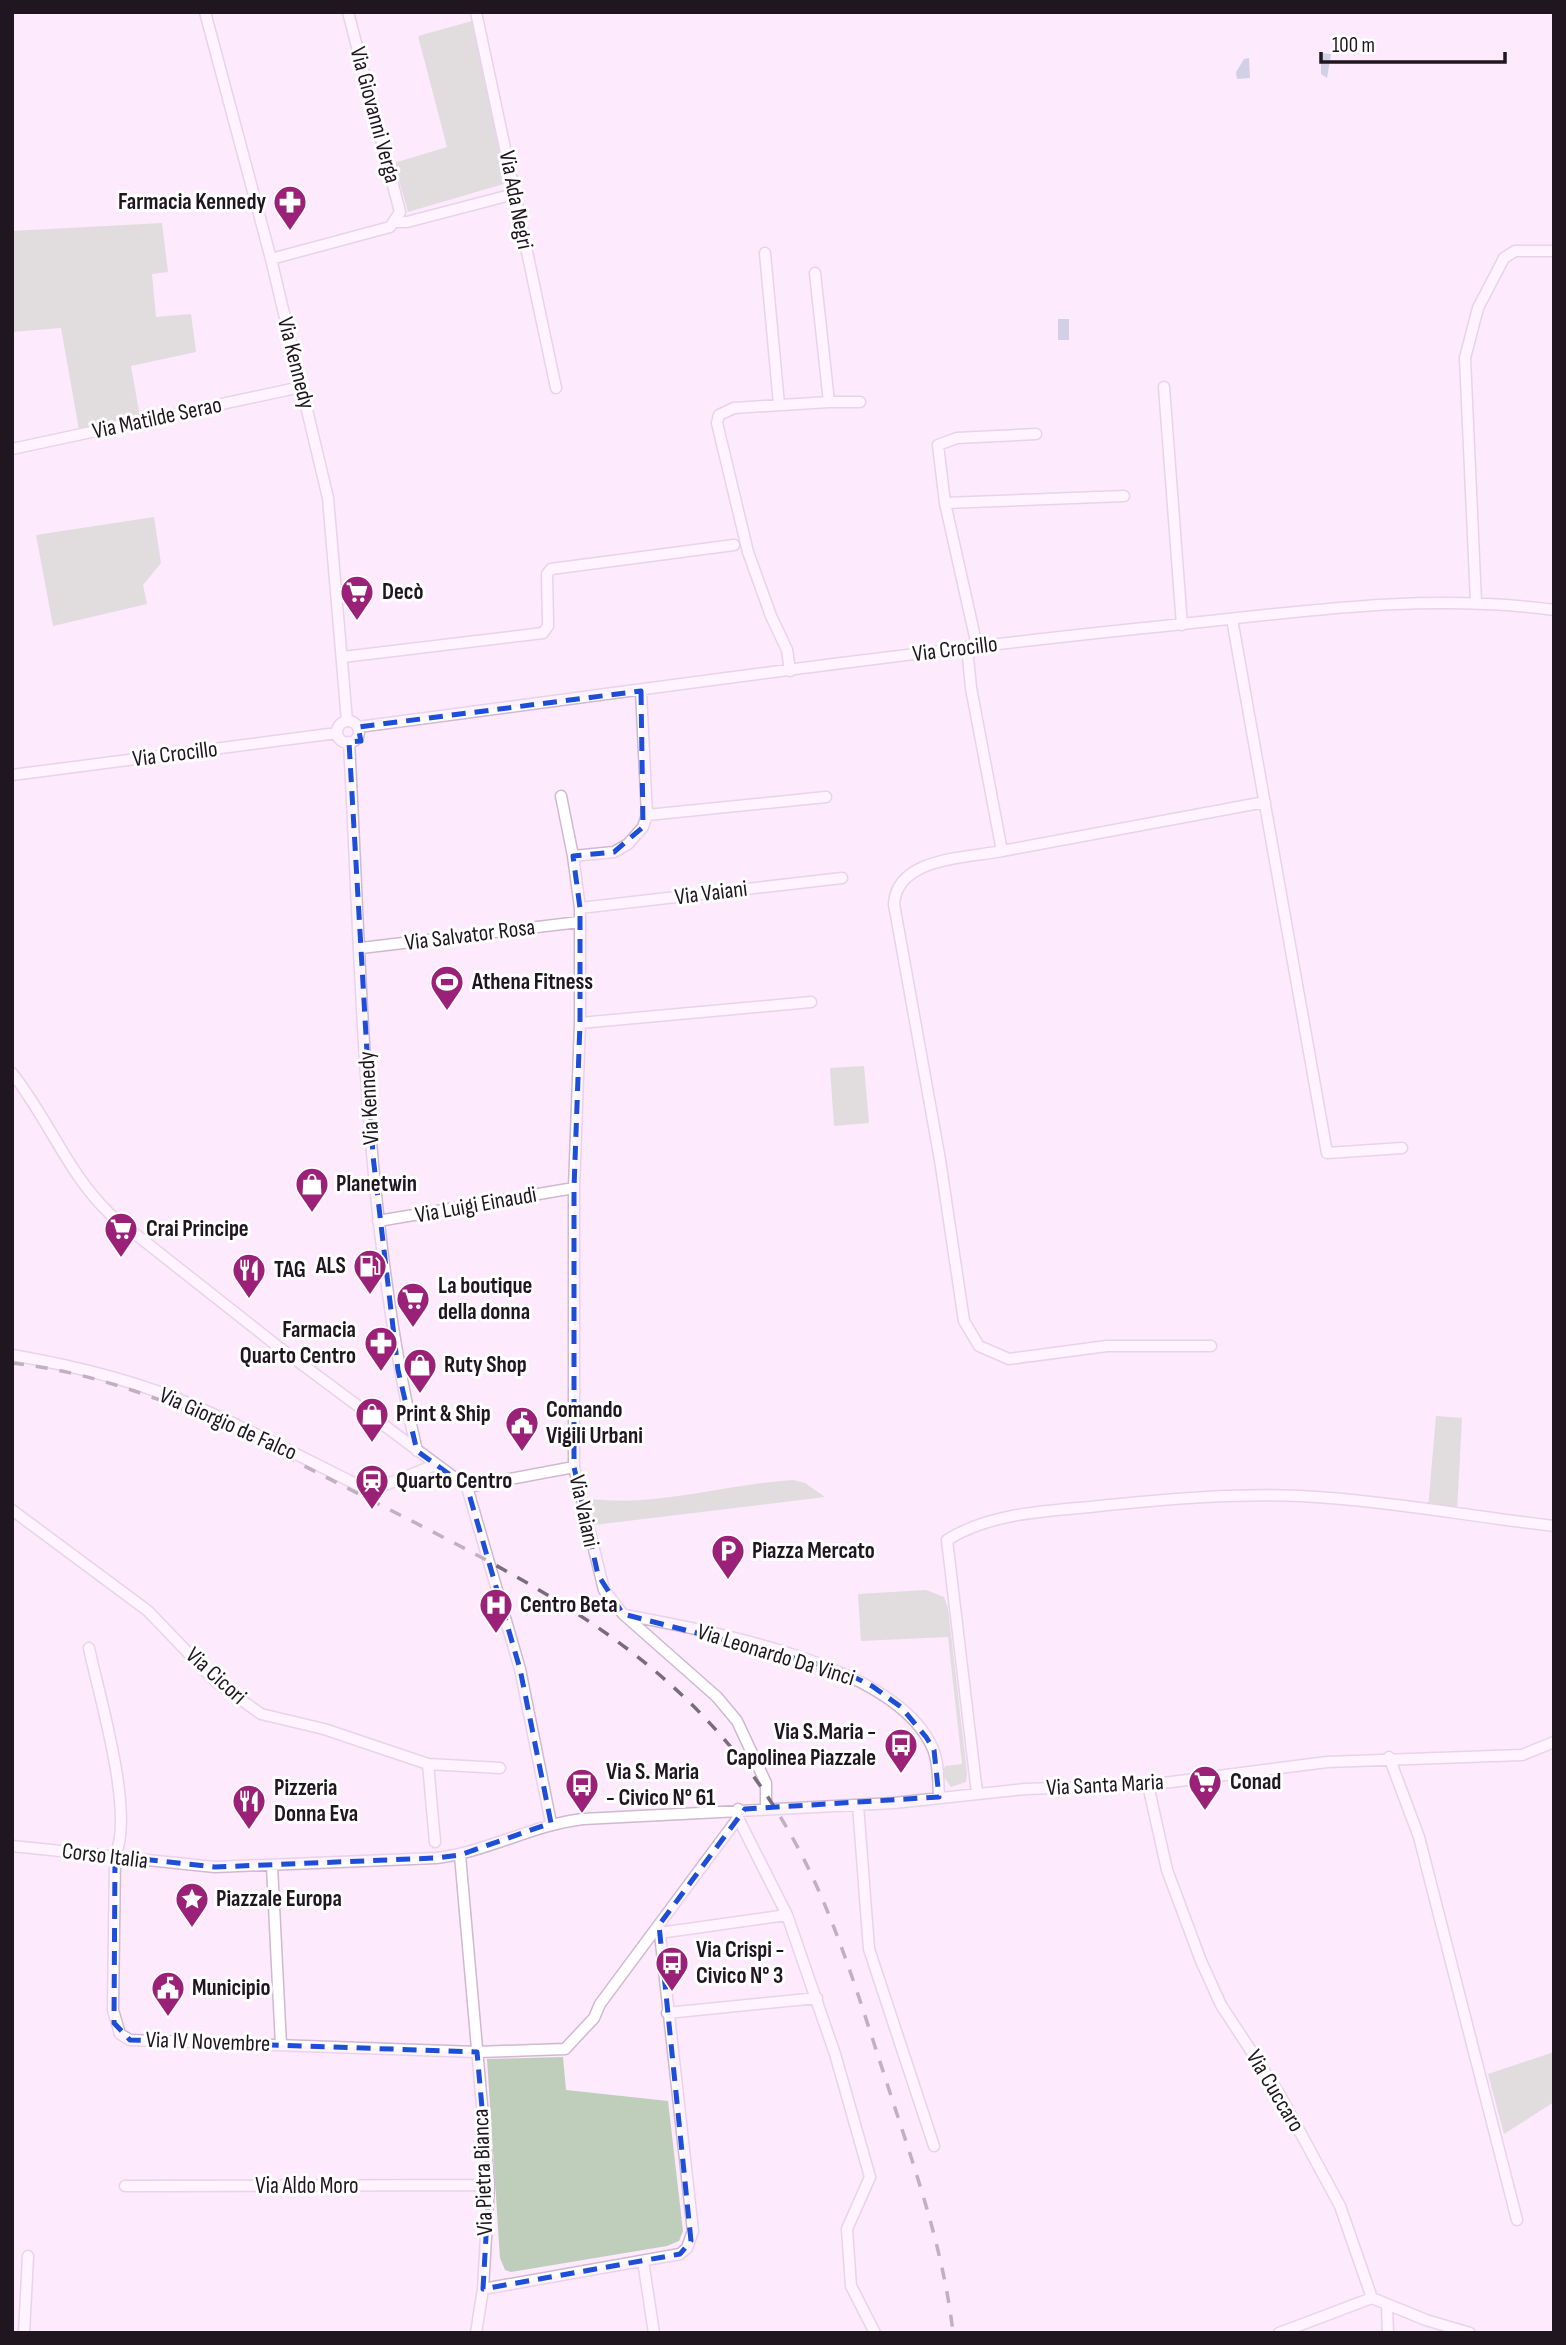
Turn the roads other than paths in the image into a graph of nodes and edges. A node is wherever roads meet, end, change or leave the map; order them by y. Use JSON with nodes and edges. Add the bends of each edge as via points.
{"nodes":[{"id":1,"x":205,"y":12,"type":"edge"},
{"id":2,"x":348,"y":12,"type":"edge"},
{"id":3,"x":476,"y":12,"type":"edge"},
{"id":4,"x":514,"y":194,"type":"junction"},
{"id":5,"x":397,"y":220,"type":"junction"},
{"id":6,"x":1554,"y":251,"type":"edge"},
{"id":7,"x":765,"y":253,"type":"dead end"},
{"id":8,"x":271,"y":259,"type":"junction"},
{"id":9,"x":815,"y":273,"type":"dead end"},
{"id":10,"x":301,"y":387,"type":"junction"},
{"id":11,"x":1164,"y":387,"type":"dead end"},
{"id":12,"x":556,"y":388,"type":"dead end"},
{"id":13,"x":829,"y":402,"type":"junction"},
{"id":14,"x":860,"y":402,"type":"dead end"},
{"id":15,"x":779,"y":404,"type":"junction"},
{"id":16,"x":1036,"y":434,"type":"dead end"},
{"id":17,"x":12,"y":449,"type":"edge"},
{"id":18,"x":1124,"y":496,"type":"dead end"},
{"id":19,"x":945,"y":503,"type":"junction"},
{"id":20,"x":734,"y":545,"type":"dead end"},
{"id":21,"x":1476,"y":602,"type":"junction"},
{"id":22,"x":1554,"y":610,"type":"edge"},
{"id":23,"x":1232,"y":619,"type":"junction"},
{"id":24,"x":1182,"y":625,"type":"junction"},
{"id":25,"x":972,"y":646,"type":"junction"},
{"id":26,"x":343,"y":657,"type":"junction"},
{"id":27,"x":790,"y":671,"type":"junction"},
{"id":28,"x":641,"y":691,"type":"junction"},
{"id":29,"x":347,"y":721,"type":"junction"},
{"id":30,"x":358,"y":727,"type":"junction"},
{"id":31,"x":337,"y":733,"type":"junction"},
{"id":32,"x":349,"y":742,"type":"junction"},
{"id":33,"x":12,"y":775,"type":"edge"},
{"id":34,"x":561,"y":796,"type":"dead end"},
{"id":35,"x":826,"y":797,"type":"dead end"},
{"id":36,"x":1265,"y":802,"type":"junction"},
{"id":37,"x":647,"y":815,"type":"junction"},
{"id":38,"x":1002,"y":851,"type":"junction"},
{"id":39,"x":573,"y":856,"type":"junction"},
{"id":40,"x":842,"y":878,"type":"dead end"},
{"id":41,"x":580,"y":908,"type":"junction"},
{"id":42,"x":579,"y":922,"type":"junction"},
{"id":43,"x":360,"y":948,"type":"junction"},
{"id":44,"x":811,"y":1002,"type":"dead end"},
{"id":45,"x":580,"y":1023,"type":"junction"},
{"id":46,"x":12,"y":1073,"type":"edge"},
{"id":47,"x":1402,"y":1148,"type":"dead end"},
{"id":48,"x":573,"y":1188,"type":"junction"},
{"id":49,"x":378,"y":1221,"type":"junction"},
{"id":50,"x":1211,"y":1346,"type":"dead end"},
{"id":51,"x":12,"y":1355,"type":"edge"},
{"id":52,"x":417,"y":1451,"type":"junction"},
{"id":53,"x":435,"y":1465,"type":"junction"},
{"id":54,"x":575,"y":1467,"type":"junction"},
{"id":55,"x":467,"y":1487,"type":"junction"},
{"id":56,"x":12,"y":1510,"type":"edge"},
{"id":57,"x":1554,"y":1526,"type":"edge"},
{"id":58,"x":623,"y":1614,"type":"junction"},
{"id":59,"x":89,"y":1648,"type":"dead end"},
{"id":60,"x":1554,"y":1742,"type":"edge"},
{"id":61,"x":1389,"y":1757,"type":"junction"},
{"id":62,"x":428,"y":1764,"type":"junction"},
{"id":63,"x":500,"y":1768,"type":"dead end"},
{"id":64,"x":1148,"y":1785,"type":"junction"},
{"id":65,"x":977,"y":1793,"type":"junction"},
{"id":66,"x":939,"y":1797,"type":"junction"},
{"id":67,"x":858,"y":1805,"type":"junction"},
{"id":68,"x":766,"y":1808,"type":"junction"},
{"id":69,"x":738,"y":1814,"type":"junction"},
{"id":70,"x":551,"y":1823,"type":"junction"},
{"id":71,"x":435,"y":1842,"type":"dead end"},
{"id":72,"x":12,"y":1846,"type":"edge"},
{"id":73,"x":460,"y":1855,"type":"junction"},
{"id":74,"x":114,"y":1856,"type":"junction"},
{"id":75,"x":272,"y":1866,"type":"junction"},
{"id":76,"x":787,"y":1915,"type":"junction"},
{"id":77,"x":659,"y":1929,"type":"junction"},
{"id":78,"x":817,"y":1998,"type":"junction"},
{"id":79,"x":667,"y":2012,"type":"junction"},
{"id":80,"x":281,"y":2045,"type":"junction"},
{"id":81,"x":477,"y":2052,"type":"junction"},
{"id":82,"x":934,"y":2146,"type":"dead end"},
{"id":83,"x":489,"y":2185,"type":"junction"},
{"id":84,"x":125,"y":2186,"type":"dead end"},
{"id":85,"x":1517,"y":2221,"type":"dead end"},
{"id":86,"x":28,"y":2256,"type":"dead end"},
{"id":87,"x":643,"y":2261,"type":"junction"},
{"id":88,"x":483,"y":2289,"type":"junction"},
{"id":89,"x":1372,"y":2298,"type":"junction"},
{"id":90,"x":1387,"y":2306,"type":"junction"},
{"id":91,"x":24,"y":2333,"type":"edge"},
{"id":92,"x":476,"y":2333,"type":"edge"},
{"id":93,"x":654,"y":2333,"type":"edge"},
{"id":94,"x":875,"y":2333,"type":"edge"},
{"id":95,"x":1279,"y":2333,"type":"edge"},
{"id":96,"x":1388,"y":2333,"type":"edge"},
{"id":97,"x":1470,"y":2333,"type":"edge"}],
"edges":[{"from":1,"to":8,"type":"street","name":"Via Kennedy"},
{"from":2,"to":5,"type":"street","name":"Via Giovanni Verga","via":[[400,212]]},
{"from":3,"to":4,"type":"street","name":"Via Ada Negri"},
{"from":4,"to":5,"type":"street","via":[[407,222]]},
{"from":4,"to":12,"type":"street","name":"Via Ada Negri"},
{"from":5,"to":8,"type":"street","via":[[390,227]]},
{"from":6,"to":21,"type":"street","via":[[1516,251],[1504,258],[1478,308],[1465,358]]},
{"from":7,"to":15,"type":"street"},
{"from":8,"to":10,"type":"street","name":"Via Kennedy"},
{"from":9,"to":13,"type":"street"},
{"from":10,"to":17,"type":"street","name":"Via Matilde Serao"},
{"from":10,"to":26,"type":"street","name":"Via Kennedy","via":[[328,498]]},
{"from":11,"to":24,"type":"street"},
{"from":13,"to":14,"type":"street"},
{"from":13,"to":15,"type":"street"},
{"from":15,"to":27,"type":"street","via":[[734,408],[719,415],[717,423],[748,552],[788,650]]},
{"from":16,"to":19,"type":"street","via":[[941,442],[937,451]]},
{"from":18,"to":19,"type":"street"},
{"from":19,"to":25,"type":"street"},
{"from":20,"to":26,"type":"street","via":[[551,569],[547,574],[548,626],[543,633]]},
{"from":21,"to":22,"type":"street","name":"Via Crocillo"},
{"from":21,"to":23,"type":"street","name":"Via Crocillo"},
{"from":23,"to":24,"type":"street","name":"Via Crocillo"},
{"from":23,"to":36,"type":"street"},
{"from":24,"to":25,"type":"street","name":"Via Crocillo"},
{"from":25,"to":27,"type":"street","name":"Via Crocillo"},
{"from":25,"to":38,"type":"street","via":[[971,688]]},
{"from":26,"to":29,"type":"street","name":"Via Kennedy"},
{"from":27,"to":28,"type":"street","name":"Via Crocillo"},
{"from":28,"to":30,"type":"street","name":"Via Crocillo"},
{"from":28,"to":37,"type":"street"},
{"from":29,"to":30,"type":"street"},
{"from":29,"to":31,"type":"street","via":[[338,726]]},
{"from":30,"to":32,"type":"street","via":[[357,738]]},
{"from":31,"to":32,"type":"street"},
{"from":31,"to":33,"type":"street","name":"Via Crocillo"},
{"from":32,"to":43,"type":"street","name":"Via Kennedy"},
{"from":34,"to":39,"type":"street","name":"Via Vaiani"},
{"from":35,"to":37,"type":"street"},
{"from":36,"to":38,"type":"street"},
{"from":36,"to":47,"type":"street","via":[[1326,1153]]},
{"from":37,"to":39,"type":"street","via":[[638,835],[620,850]]},
{"from":38,"to":50,"type":"street","via":[[914,870],[899,884],[895,897],[964,1321],[979,1346],[1009,1359],[1107,1346]]},
{"from":39,"to":41,"type":"street","name":"Via Vaiani"},
{"from":40,"to":41,"type":"street","name":"Via Vaiani"},
{"from":41,"to":42,"type":"street","name":"Via Vaiani"},
{"from":42,"to":43,"type":"street","name":"Via Salvator Rosa"},
{"from":42,"to":45,"type":"street","name":"Via Vaiani"},
{"from":43,"to":49,"type":"street","name":"Via Kennedy"},
{"from":44,"to":45,"type":"street"},
{"from":45,"to":48,"type":"street","name":"Via Vaiani"},
{"from":46,"to":52,"type":"street","via":[[89,1195]]},
{"from":48,"to":49,"type":"street","name":"Via Luigi Einaudi"},
{"from":48,"to":54,"type":"street","name":"Via Vaiani"},
{"from":49,"to":52,"type":"street","name":"Via Kennedy","via":[[398,1370]]},
{"from":51,"to":53,"type":"street","name":"Via Giorgio de Falco","via":[[82,1368],[166,1394],[370,1491]]},
{"from":52,"to":53,"type":"street"},
{"from":53,"to":55,"type":"street"},
{"from":54,"to":55,"type":"street"},
{"from":54,"to":58,"type":"street","name":"Via Vaiani","via":[[598,1575]]},
{"from":55,"to":70,"type":"street","via":[[520,1669]]},
{"from":56,"to":62,"type":"street","name":"Via Cicori","via":[[148,1611],[215,1681],[261,1714],[324,1729]]},
{"from":57,"to":65,"type":"street","via":[[1318,1497],[1255,1496],[1029,1513],[964,1529],[947,1539]]},
{"from":58,"to":66,"type":"street","name":"Via Leonardo Da Vinci","via":[[755,1645],[840,1670],[872,1686],[901,1707],[926,1737],[936,1759]]},
{"from":58,"to":68,"type":"street","name":"Via Vaiani","via":[[717,1697],[737,1721],[766,1783]]},
{"from":59,"to":74,"type":"street","name":"Via IV Novembre","via":[[119,1790],[119,1846]]},
{"from":60,"to":61,"type":"street","name":"Via Santa Maria","via":[[1522,1755]]},
{"from":61,"to":64,"type":"street","name":"Via Santa Maria"},
{"from":61,"to":85,"type":"street","via":[[1419,1837]]},
{"from":62,"to":63,"type":"street","name":"Via Cicori"},
{"from":62,"to":71,"type":"street"},
{"from":64,"to":65,"type":"street","name":"Via Santa Maria"},
{"from":64,"to":89,"type":"street","name":"Via Cuccaro","via":[[1167,1870],[1201,1961],[1340,2206]]},
{"from":65,"to":66,"type":"street","name":"Via Santa Maria"},
{"from":66,"to":67,"type":"street","name":"Via Santa Maria"},
{"from":67,"to":68,"type":"street","name":"Via Santa Maria"},
{"from":67,"to":82,"type":"street","via":[[869,1950]]},
{"from":68,"to":69,"type":"street","name":"Via Santa Maria"},
{"from":69,"to":70,"type":"street","name":"Via Santa Maria"},
{"from":69,"to":76,"type":"street"},
{"from":69,"to":77,"type":"street"},
{"from":70,"to":73,"type":"street","name":"Via Santa Maria"},
{"from":72,"to":74,"type":"street","name":"Corso Italia"},
{"from":73,"to":75,"type":"street","name":"Corso Italia"},
{"from":73,"to":81,"type":"street","name":"Via Pietra Bianca"},
{"from":74,"to":75,"type":"street","name":"Corso Italia","via":[[198,1866]]},
{"from":74,"to":80,"type":"street","name":"Via IV Novembre","via":[[113,2010],[120,2034],[130,2040]]},
{"from":75,"to":80,"type":"street"},
{"from":76,"to":77,"type":"street"},
{"from":76,"to":78,"type":"street"},
{"from":77,"to":79,"type":"street"},
{"from":77,"to":81,"type":"street","name":"Via IV Novembre","via":[[594,2018],[565,2049]]},
{"from":78,"to":79,"type":"street"},
{"from":78,"to":94,"type":"street","via":[[870,2176],[847,2230],[851,2287]]},
{"from":79,"to":87,"type":"street","via":[[693,2231],[680,2254]]},
{"from":80,"to":81,"type":"street","name":"Via IV Novembre"},
{"from":81,"to":83,"type":"street","name":"Via Pietra Bianca"},
{"from":83,"to":84,"type":"street","name":"Via Aldo Moro"},
{"from":83,"to":88,"type":"street","name":"Via Pietra Bianca"},
{"from":86,"to":91,"type":"street"},
{"from":87,"to":88,"type":"street"},
{"from":87,"to":93,"type":"street"},
{"from":88,"to":92,"type":"street","name":"Via Pietra Bianca"},
{"from":89,"to":90,"type":"street"},
{"from":89,"to":95,"type":"street"},
{"from":90,"to":96,"type":"street"},
{"from":90,"to":97,"type":"street"}]}
